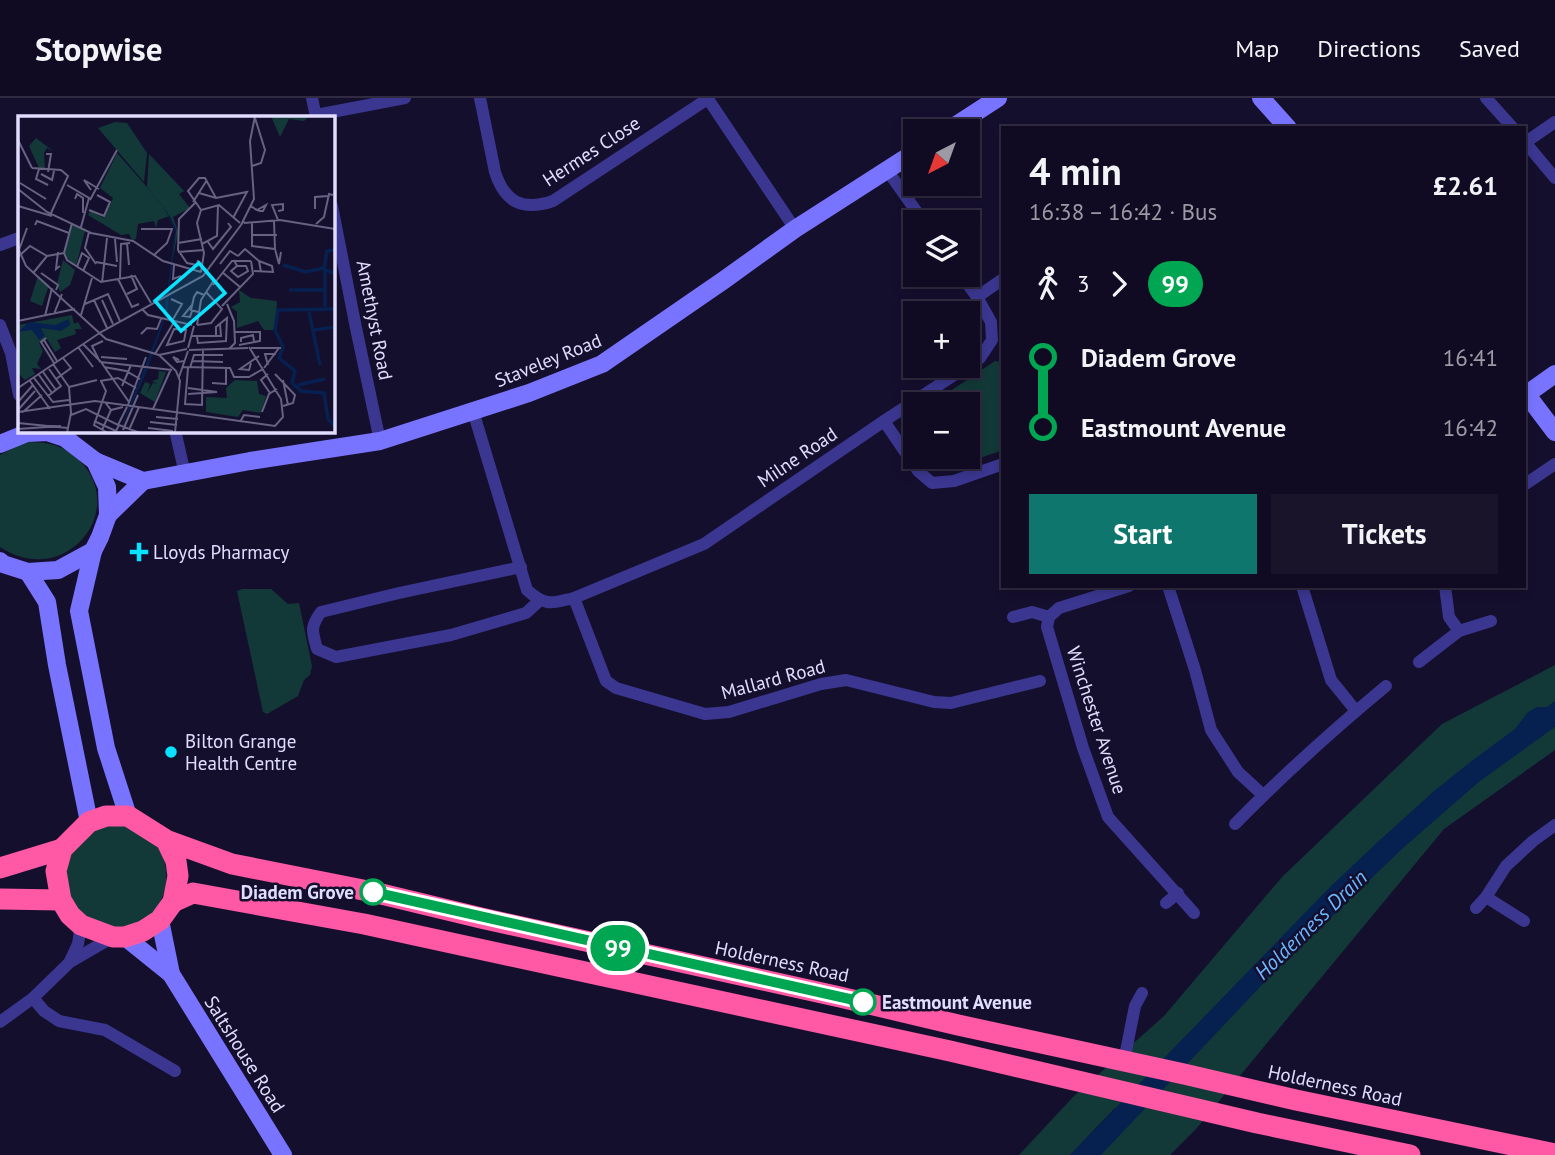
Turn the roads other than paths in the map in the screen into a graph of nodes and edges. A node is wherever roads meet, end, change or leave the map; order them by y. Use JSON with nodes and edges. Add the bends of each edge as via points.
{"nodes":[{"id":1,"x":312,"y":98,"type":"edge"},
{"id":2,"x":405,"y":98,"type":"edge"},
{"id":3,"x":480,"y":98,"type":"edge"},
{"id":4,"x":708,"y":98,"type":"edge"},
{"id":5,"x":998,"y":98,"type":"edge"},
{"id":6,"x":1261,"y":98,"type":"edge"},
{"id":7,"x":1486,"y":98,"type":"edge"},
{"id":8,"x":316,"y":116,"type":"edge"},
{"id":9,"x":966,"y":119,"type":"edge"},
{"id":10,"x":1555,"y":122,"type":"edge"},
{"id":11,"x":1285,"y":126,"type":"edge"},
{"id":12,"x":1511,"y":126,"type":"edge"},
{"id":13,"x":1526,"y":140,"type":"edge"},
{"id":14,"x":1526,"y":142,"type":"edge"},
{"id":15,"x":903,"y":160,"type":"edge"},
{"id":16,"x":887,"y":170,"type":"junction"},
{"id":17,"x":1555,"y":178,"type":"edge"},
{"id":18,"x":915,"y":210,"type":"edge"},
{"id":19,"x":334,"y":216,"type":"edge"},
{"id":20,"x":795,"y":229,"type":"junction"},
{"id":21,"x":18,"y":238,"type":"edge"},
{"id":22,"x":0,"y":244,"type":"edge"},
{"id":23,"x":1001,"y":280,"type":"edge"},
{"id":24,"x":970,"y":287,"type":"edge"},
{"id":25,"x":977,"y":297,"type":"junction"},
{"id":26,"x":0,"y":325,"type":"edge"},
{"id":27,"x":1555,"y":374,"type":"edge"},
{"id":28,"x":18,"y":390,"type":"edge"},
{"id":29,"x":1526,"y":392,"type":"edge"},
{"id":30,"x":1526,"y":394,"type":"edge"},
{"id":31,"x":473,"y":411,"type":"junction"},
{"id":32,"x":884,"y":421,"type":"junction"},
{"id":33,"x":27,"y":432,"type":"edge"},
{"id":34,"x":174,"y":432,"type":"edge"},
{"id":35,"x":1555,"y":432,"type":"edge"},
{"id":36,"x":380,"y":441,"type":"junction"},
{"id":37,"x":0,"y":444,"type":"edge"},
{"id":38,"x":95,"y":461,"type":"junction"},
{"id":39,"x":1555,"y":464,"type":"edge"},
{"id":40,"x":1001,"y":465,"type":"edge"},
{"id":41,"x":185,"y":474,"type":"junction"},
{"id":42,"x":143,"y":481,"type":"junction"},
{"id":43,"x":1526,"y":484,"type":"edge"},
{"id":44,"x":108,"y":514,"type":"junction"},
{"id":45,"x":93,"y":551,"type":"junction"},
{"id":46,"x":0,"y":561,"type":"edge"},
{"id":47,"x":521,"y":567,"type":"junction"},
{"id":48,"x":28,"y":572,"type":"junction"},
{"id":49,"x":1123,"y":588,"type":"edge"},
{"id":50,"x":1169,"y":588,"type":"edge"},
{"id":51,"x":1303,"y":588,"type":"edge"},
{"id":52,"x":1445,"y":588,"type":"edge"},
{"id":53,"x":574,"y":598,"type":"junction"},
{"id":54,"x":539,"y":601,"type":"junction"},
{"id":55,"x":1013,"y":617,"type":"dead end"},
{"id":56,"x":1049,"y":617,"type":"junction"},
{"id":57,"x":1491,"y":621,"type":"dead end"},
{"id":58,"x":1459,"y":631,"type":"junction"},
{"id":59,"x":1419,"y":662,"type":"dead end"},
{"id":60,"x":1040,"y":681,"type":"dead end"},
{"id":61,"x":1386,"y":686,"type":"dead end"},
{"id":62,"x":1356,"y":710,"type":"junction"},
{"id":63,"x":1263,"y":795,"type":"junction"},
{"id":64,"x":128,"y":816,"type":"junction"},
{"id":65,"x":89,"y":822,"type":"junction"},
{"id":66,"x":1235,"y":824,"type":"dead end"},
{"id":67,"x":1555,"y":824,"type":"edge"},
{"id":68,"x":166,"y":840,"type":"junction"},
{"id":69,"x":62,"y":849,"type":"junction"},
{"id":70,"x":0,"y":867,"type":"edge"},
{"id":71,"x":1178,"y":893,"type":"junction"},
{"id":72,"x":1486,"y":897,"type":"junction"},
{"id":73,"x":0,"y":899,"type":"edge"},
{"id":74,"x":61,"y":900,"type":"junction"},
{"id":75,"x":173,"y":902,"type":"junction"},
{"id":76,"x":1166,"y":903,"type":"dead end"},
{"id":77,"x":1476,"y":908,"type":"dead end"},
{"id":78,"x":1194,"y":913,"type":"dead end"},
{"id":79,"x":160,"y":920,"type":"junction"},
{"id":80,"x":1524,"y":921,"type":"dead end"},
{"id":81,"x":81,"y":925,"type":"junction"},
{"id":82,"x":119,"y":937,"type":"junction"},
{"id":83,"x":70,"y":962,"type":"junction"},
{"id":84,"x":171,"y":974,"type":"junction"},
{"id":85,"x":1142,"y":993,"type":"dead end"},
{"id":86,"x":33,"y":998,"type":"junction"},
{"id":87,"x":0,"y":1022,"type":"edge"},
{"id":88,"x":1133,"y":1063,"type":"junction"},
{"id":89,"x":175,"y":1071,"type":"dead end"},
{"id":90,"x":1555,"y":1154,"type":"edge"},
{"id":91,"x":283,"y":1155,"type":"edge"},
{"id":92,"x":1410,"y":1155,"type":"edge"}],
"edges":[{"from":1,"to":8,"type":"street"},
{"from":2,"to":8,"type":"street"},
{"from":3,"to":4,"type":"street","name":"Hermes Close","via":[[499,184],[518,203],[531,206],[553,201]]},
{"from":4,"to":20,"type":"street","name":"Hermes Close"},
{"from":5,"to":9,"type":"street"},
{"from":6,"to":11,"type":"street"},
{"from":7,"to":12,"type":"street"},
{"from":10,"to":13,"type":"street"},
{"from":14,"to":17,"type":"street"},
{"from":15,"to":16,"type":"street","name":"Staveley Road"},
{"from":16,"to":18,"type":"street"},
{"from":16,"to":20,"type":"street","name":"Staveley Road"},
{"from":19,"to":36,"type":"street","name":"Amethyst Road"},
{"from":20,"to":31,"type":"street","name":"Staveley Road","via":[[602,364]]},
{"from":21,"to":22,"type":"street"},
{"from":23,"to":25,"type":"street"},
{"from":24,"to":25,"type":"street","name":"Milne Road"},
{"from":25,"to":32,"type":"street","name":"Milne Road","via":[[991,322],[992,340],[980,358]]},
{"from":26,"to":28,"type":"street"},
{"from":27,"to":29,"type":"street"},
{"from":30,"to":35,"type":"street"},
{"from":31,"to":36,"type":"street","name":"Staveley Road"},
{"from":31,"to":47,"type":"street"},
{"from":32,"to":40,"type":"street","via":[[918,471],[932,483],[954,481]]},
{"from":32,"to":53,"type":"street","name":"Milne Road","via":[[704,544]]},
{"from":33,"to":37,"type":"street"},
{"from":33,"to":38,"type":"street","via":[[65,438]]},
{"from":34,"to":41,"type":"street"},
{"from":36,"to":41,"type":"street","name":"Staveley Road"},
{"from":38,"to":42,"type":"street"},
{"from":38,"to":44,"type":"street","via":[[107,487]]},
{"from":39,"to":43,"type":"street"},
{"from":41,"to":42,"type":"street","name":"Staveley Road"},
{"from":42,"to":44,"type":"street"},
{"from":44,"to":45,"type":"street"},
{"from":45,"to":48,"type":"street","via":[[58,570]]},
{"from":45,"to":64,"type":"street","via":[[79,611],[106,748]]},
{"from":46,"to":48,"type":"street"},
{"from":47,"to":54,"type":"street","via":[[527,590]]},
{"from":47,"to":54,"type":"street","name":"Milne Road","via":[[321,612],[312,631],[317,649],[336,657],[451,635],[526,613]]},
{"from":48,"to":65,"type":"street","via":[[47,602]]},
{"from":49,"to":56,"type":"street","via":[[1059,608]]},
{"from":50,"to":63,"type":"street","via":[[1211,730],[1238,772]]},
{"from":51,"to":62,"type":"street","via":[[1331,680]]},
{"from":52,"to":58,"type":"street","via":[[1449,617]]},
{"from":53,"to":54,"type":"street","name":"Milne Road"},
{"from":53,"to":60,"type":"street","name":"Mallard Road","via":[[606,681],[705,714],[729,712],[846,680],[951,703]]},
{"from":55,"to":56,"type":"street","via":[[1032,611]]},
{"from":56,"to":71,"type":"street","name":"Winchester Avenue","via":[[1047,627],[1060,674],[1108,817]]},
{"from":57,"to":58,"type":"street"},
{"from":58,"to":59,"type":"street"},
{"from":61,"to":62,"type":"street"},
{"from":62,"to":63,"type":"street"},
{"from":63,"to":66,"type":"street"},
{"from":64,"to":65,"type":"highway"},
{"from":64,"to":68,"type":"highway"},
{"from":65,"to":69,"type":"highway"},
{"from":67,"to":72,"type":"street","via":[[1506,866]]},
{"from":68,"to":75,"type":"highway","via":[[178,876]]},
{"from":68,"to":88,"type":"highway","name":"Holderness Road","via":[[232,864]]},
{"from":69,"to":70,"type":"highway"},
{"from":69,"to":74,"type":"highway","via":[[56,871]]},
{"from":71,"to":76,"type":"street"},
{"from":71,"to":78,"type":"street","name":"Winchester Avenue"},
{"from":72,"to":77,"type":"street"},
{"from":72,"to":80,"type":"street"},
{"from":73,"to":74,"type":"highway"},
{"from":74,"to":81,"type":"highway"},
{"from":75,"to":79,"type":"highway"},
{"from":75,"to":92,"type":"highway","via":[[193,893],[365,924]]},
{"from":79,"to":82,"type":"highway","via":[[143,932]]},
{"from":79,"to":84,"type":"street","name":"Saltshouse Road"},
{"from":81,"to":82,"type":"highway"},
{"from":81,"to":83,"type":"street"},
{"from":82,"to":83,"type":"street"},
{"from":82,"to":84,"type":"street","name":"Saltshouse Road"},
{"from":83,"to":86,"type":"street"},
{"from":84,"to":91,"type":"street","name":"Saltshouse Road"},
{"from":85,"to":88,"type":"street","via":[[1135,1006]]},
{"from":86,"to":87,"type":"street"},
{"from":86,"to":89,"type":"street","via":[[59,1021],[105,1030],[167,1059]]},
{"from":88,"to":90,"type":"highway","name":"Holderness Road"}]}
